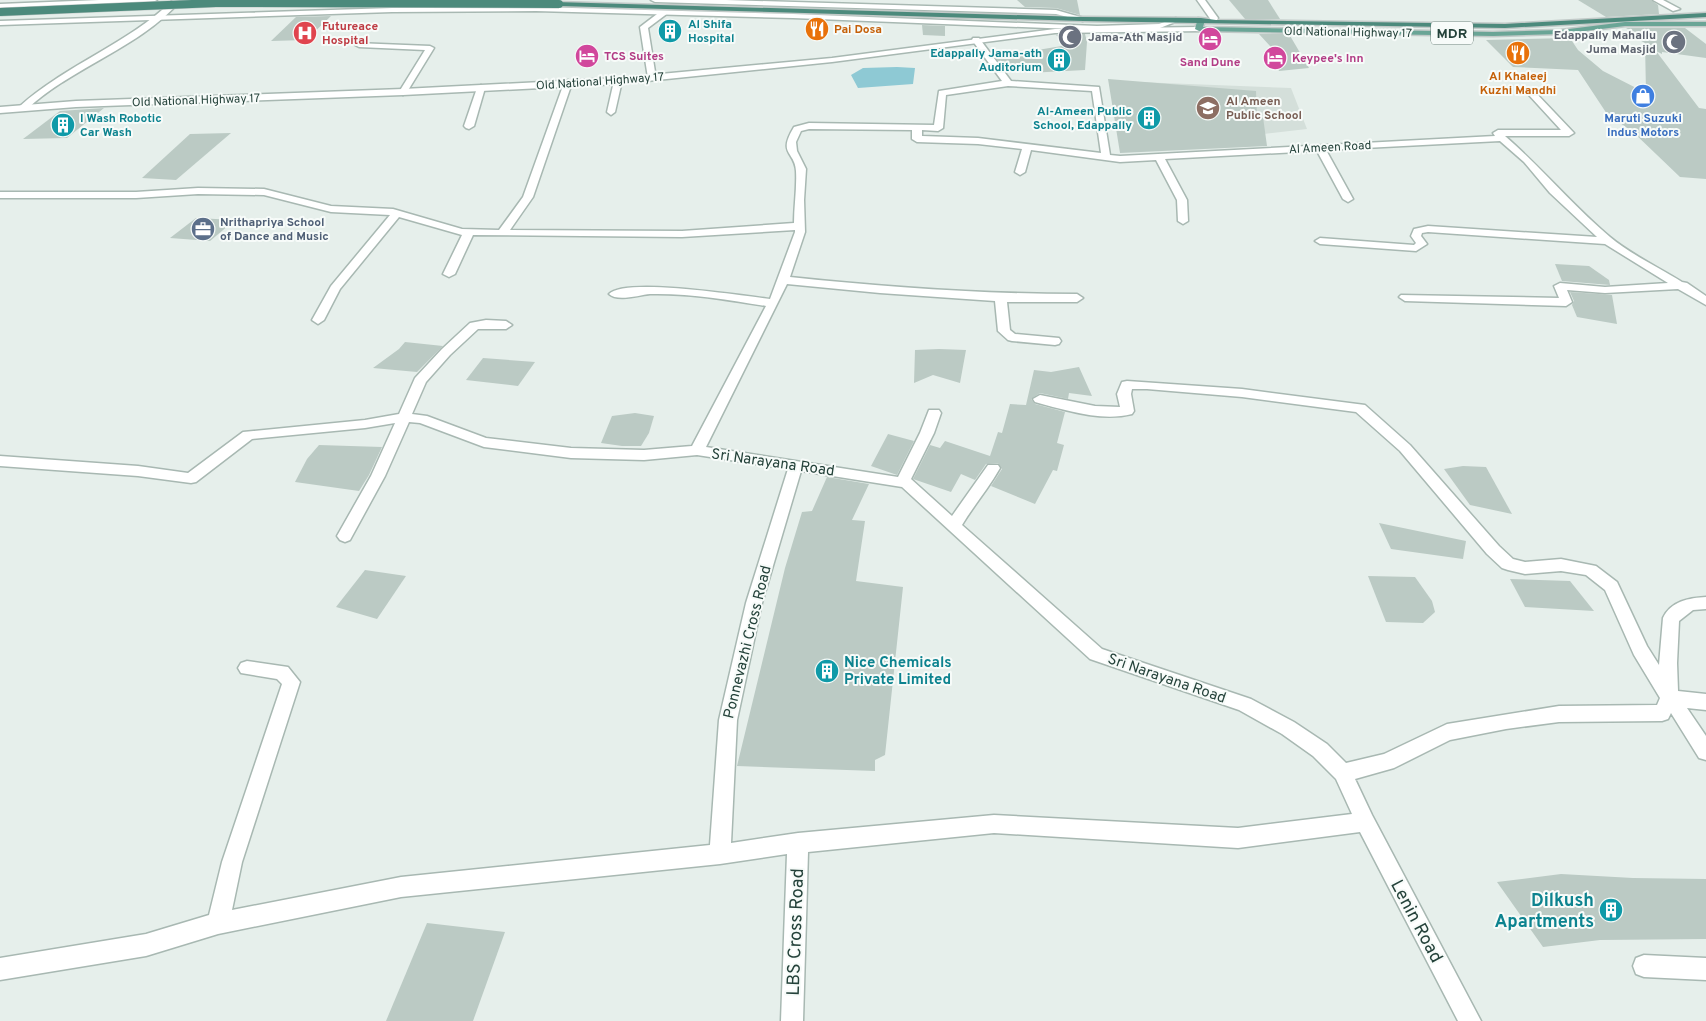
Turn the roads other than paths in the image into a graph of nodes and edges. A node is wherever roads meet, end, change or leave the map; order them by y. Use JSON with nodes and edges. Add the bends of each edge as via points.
{"nodes":[{"id":1,"x":153,"y":0,"type":"edge"},
{"id":2,"x":178,"y":0,"type":"edge"},
{"id":3,"x":655,"y":0,"type":"edge"},
{"id":4,"x":718,"y":0,"type":"edge"},
{"id":5,"x":1201,"y":0,"type":"edge"},
{"id":6,"x":1657,"y":0,"type":"edge"},
{"id":7,"x":0,"y":6,"type":"edge"},
{"id":8,"x":1706,"y":7,"type":"edge"},
{"id":9,"x":1676,"y":9,"type":"junction"},
{"id":10,"x":0,"y":12,"type":"edge"},
{"id":11,"x":664,"y":13,"type":"junction"},
{"id":12,"x":1706,"y":15,"type":"edge"},
{"id":13,"x":161,"y":17,"type":"junction"},
{"id":14,"x":1214,"y":18,"type":"junction"},
{"id":15,"x":1083,"y":19,"type":"junction"},
{"id":16,"x":1176,"y":20,"type":"junction"},
{"id":17,"x":1616,"y":21,"type":"junction"},
{"id":18,"x":0,"y":23,"type":"edge"},
{"id":19,"x":1200,"y":24,"type":"junction"},
{"id":20,"x":1625,"y":24,"type":"junction"},
{"id":21,"x":1706,"y":24,"type":"edge"},
{"id":22,"x":976,"y":40,"type":"junction"},
{"id":23,"x":359,"y":45,"type":"dead end"},
{"id":24,"x":652,"y":78,"type":"junction"},
{"id":25,"x":618,"y":81,"type":"junction"},
{"id":26,"x":1008,"y":83,"type":"junction"},
{"id":27,"x":568,"y":84,"type":"junction"},
{"id":28,"x":481,"y":88,"type":"junction"},
{"id":29,"x":403,"y":92,"type":"junction"},
{"id":30,"x":1532,"y":94,"type":"dead end"},
{"id":31,"x":23,"y":108,"type":"junction"},
{"id":32,"x":0,"y":110,"type":"edge"},
{"id":33,"x":611,"y":112,"type":"dead end"},
{"id":34,"x":469,"y":126,"type":"dead end"},
{"id":35,"x":917,"y":128,"type":"junction"},
{"id":36,"x":1502,"y":138,"type":"junction"},
{"id":37,"x":1028,"y":146,"type":"junction"},
{"id":38,"x":1320,"y":148,"type":"junction"},
{"id":39,"x":1106,"y":157,"type":"junction"},
{"id":40,"x":1159,"y":157,"type":"junction"},
{"id":41,"x":1020,"y":172,"type":"dead end"},
{"id":42,"x":0,"y":195,"type":"edge"},
{"id":43,"x":1348,"y":199,"type":"dead end"},
{"id":44,"x":397,"y":213,"type":"junction"},
{"id":45,"x":1183,"y":222,"type":"dead end"},
{"id":46,"x":800,"y":226,"type":"junction"},
{"id":47,"x":469,"y":232,"type":"junction"},
{"id":48,"x":502,"y":233,"type":"junction"},
{"id":49,"x":1320,"y":241,"type":"dead end"},
{"id":50,"x":1608,"y":241,"type":"junction"},
{"id":51,"x":449,"y":274,"type":"dead end"},
{"id":52,"x":782,"y":280,"type":"junction"},
{"id":53,"x":1683,"y":285,"type":"junction"},
{"id":54,"x":615,"y":294,"type":"dead end"},
{"id":55,"x":1406,"y":297,"type":"dead end"},
{"id":56,"x":1001,"y":298,"type":"junction"},
{"id":57,"x":1076,"y":298,"type":"dead end"},
{"id":58,"x":1706,"y":301,"type":"edge"},
{"id":59,"x":773,"y":303,"type":"junction"},
{"id":60,"x":318,"y":320,"type":"dead end"},
{"id":61,"x":506,"y":325,"type":"dead end"},
{"id":62,"x":1055,"y":341,"type":"dead end"},
{"id":63,"x":1040,"y":399,"type":"dead end"},
{"id":64,"x":934,"y":413,"type":"dead end"},
{"id":65,"x":404,"y":417,"type":"junction"},
{"id":66,"x":698,"y":450,"type":"junction"},
{"id":67,"x":0,"y":461,"type":"edge"},
{"id":68,"x":796,"y":465,"type":"junction"},
{"id":69,"x":993,"y":468,"type":"dead end"},
{"id":70,"x":902,"y":482,"type":"junction"},
{"id":71,"x":954,"y":526,"type":"junction"},
{"id":72,"x":345,"y":536,"type":"dead end"},
{"id":73,"x":1706,"y":603,"type":"edge"},
{"id":74,"x":247,"y":668,"type":"dead end"},
{"id":75,"x":1670,"y":698,"type":"junction"},
{"id":76,"x":1706,"y":702,"type":"edge"},
{"id":77,"x":1706,"y":752,"type":"edge"},
{"id":78,"x":1344,"y":773,"type":"junction"},
{"id":79,"x":1365,"y":822,"type":"junction"},
{"id":80,"x":798,"y":843,"type":"junction"},
{"id":81,"x":720,"y":854,"type":"junction"},
{"id":82,"x":218,"y":923,"type":"junction"},
{"id":83,"x":1644,"y":966,"type":"dead end"},
{"id":84,"x":0,"y":969,"type":"edge"},
{"id":85,"x":1706,"y":970,"type":"edge"},
{"id":86,"x":792,"y":1021,"type":"edge"},
{"id":87,"x":1470,"y":1021,"type":"edge"}],
"edges":[{"from":1,"to":7,"type":"street"},
{"from":2,"to":13,"type":"street"},
{"from":3,"to":4,"type":"street"},
{"from":4,"to":15,"type":"street","via":[[1056,12]]},
{"from":5,"to":14,"type":"street"},
{"from":6,"to":9,"type":"street"},
{"from":8,"to":9,"type":"highway"},
{"from":9,"to":14,"type":"highway","via":[[1474,22]]},
{"from":10,"to":15,"type":"highway","bridge":true,"via":[[216,3],[559,4]]},
{"from":11,"to":13,"type":"street","via":[[536,9],[392,10]]},
{"from":11,"to":16,"type":"street","via":[[1097,28],[1160,26]]},
{"from":11,"to":24,"type":"street","via":[[644,26]]},
{"from":12,"to":17,"type":"highway"},
{"from":13,"to":18,"type":"street"},
{"from":13,"to":31,"type":"street","via":[[70,72]]},
{"from":14,"to":19,"type":"highway"},
{"from":15,"to":16,"type":"highway"},
{"from":16,"to":19,"type":"highway"},
{"from":17,"to":19,"type":"highway","via":[[1457,26]]},
{"from":17,"to":20,"type":"highway"},
{"from":19,"to":20,"type":"main road","name":"Old National Highway 17","number":"MDR","via":[[1493,34],[1561,32]]},
{"from":19,"to":22,"type":"street","name":"Old National Highway 17","via":[[1055,31]]},
{"from":20,"to":21,"type":"main road","name":"Old National Highway 17","number":"MDR"},
{"from":22,"to":24,"type":"street","name":"Old National Highway 17","via":[[832,60]]},
{"from":22,"to":26,"type":"street"},
{"from":23,"to":29,"type":"street","via":[[430,48]]},
{"from":24,"to":25,"type":"street","name":"Old National Highway 17"},
{"from":25,"to":27,"type":"street","name":"Old National Highway 17"},
{"from":25,"to":33,"type":"street"},
{"from":26,"to":35,"type":"street","name":"Sri Narayana Road","via":[[942,93],[938,128]]},
{"from":26,"to":39,"type":"street","via":[[1096,89]]},
{"from":27,"to":28,"type":"street","name":"Old National Highway 17"},
{"from":27,"to":48,"type":"street","via":[[528,197]]},
{"from":28,"to":29,"type":"street","name":"Old National Highway 17"},
{"from":28,"to":34,"type":"street"},
{"from":29,"to":31,"type":"street","name":"Old National Highway 17"},
{"from":30,"to":36,"type":"street","name":"Al Ameen Road","via":[[1569,132],[1498,133]]},
{"from":31,"to":32,"type":"street","name":"Old National Highway 17"},
{"from":35,"to":37,"type":"street","name":"Al Ameen Road","via":[[917,139]]},
{"from":35,"to":46,"type":"street","name":"Sri Narayana Road","via":[[809,126],[797,129],[790,142],[801,169]]},
{"from":36,"to":38,"type":"street","name":"Al Ameen Road"},
{"from":36,"to":50,"type":"street"},
{"from":37,"to":39,"type":"street","name":"Al Ameen Road"},
{"from":37,"to":41,"type":"street"},
{"from":38,"to":40,"type":"street","name":"Al Ameen Road"},
{"from":38,"to":43,"type":"street"},
{"from":39,"to":40,"type":"street","name":"Al Ameen Road"},
{"from":40,"to":45,"type":"street","via":[[1182,200]]},
{"from":42,"to":44,"type":"street","via":[[264,192],[331,209]]},
{"from":44,"to":47,"type":"street","via":[[444,228]]},
{"from":44,"to":60,"type":"street","via":[[335,288]]},
{"from":46,"to":48,"type":"street","via":[[682,234]]},
{"from":46,"to":52,"type":"street","name":"Sri Narayana Road"},
{"from":47,"to":48,"type":"street"},
{"from":47,"to":51,"type":"street"},
{"from":49,"to":50,"type":"street","via":[[1416,248],[1422,244],[1416,236],[1418,230],[1428,230]]},
{"from":50,"to":53,"type":"street"},
{"from":52,"to":56,"type":"street"},
{"from":52,"to":59,"type":"street","name":"Sri Narayana Road"},
{"from":53,"to":55,"type":"street","via":[[1604,290],[1560,286],[1566,302]]},
{"from":53,"to":58,"type":"street"},
{"from":54,"to":59,"type":"street","via":[[683,291]]},
{"from":56,"to":57,"type":"street"},
{"from":56,"to":62,"type":"street","via":[[1004,331],[1012,337]]},
{"from":59,"to":66,"type":"street","name":"Sri Narayana Road"},
{"from":61,"to":65,"type":"street","via":[[474,326],[420,381]]},
{"from":63,"to":75,"type":"street","via":[[1089,409],[1127,411],[1124,394],[1127,385],[1147,385],[1360,408],[1405,448],[1508,564],[1525,568],[1561,565],[1590,570],[1611,586],[1640,650]]},
{"from":64,"to":70,"type":"street","via":[[928,433]]},
{"from":65,"to":66,"type":"street","via":[[422,419],[484,442],[571,453],[644,455]]},
{"from":65,"to":67,"type":"street","via":[[248,435],[191,478]]},
{"from":65,"to":72,"type":"street","via":[[378,476]]},
{"from":66,"to":68,"type":"street","name":"Sri Narayana Road"},
{"from":68,"to":70,"type":"street","name":"Sri Narayana Road"},
{"from":68,"to":81,"type":"street","name":"Ponnevazhi Cross Road","via":[[754,603],[728,720]]},
{"from":69,"to":71,"type":"street"},
{"from":70,"to":71,"type":"street","name":"Sri Narayana Road"},
{"from":71,"to":78,"type":"street","name":"Sri Narayana Road","via":[[1096,654],[1246,704],[1320,750]]},
{"from":73,"to":75,"type":"street","via":[[1689,604],[1671,618]]},
{"from":74,"to":82,"type":"street","via":[[282,672],[291,682],[232,862]]},
{"from":75,"to":76,"type":"street"},
{"from":75,"to":77,"type":"street"},
{"from":75,"to":78,"type":"street","via":[[1662,713],[1560,714],[1447,732],[1388,762]]},
{"from":78,"to":79,"type":"street","name":"Lenin Road"},
{"from":79,"to":80,"type":"street","via":[[1238,838],[994,824]]},
{"from":79,"to":87,"type":"street","name":"Lenin Road"},
{"from":80,"to":81,"type":"street"},
{"from":80,"to":86,"type":"street","name":"LBS Cross Road"},
{"from":81,"to":82,"type":"street","via":[[401,886]]},
{"from":82,"to":84,"type":"street","via":[[146,944]]},
{"from":83,"to":85,"type":"street"}]}
